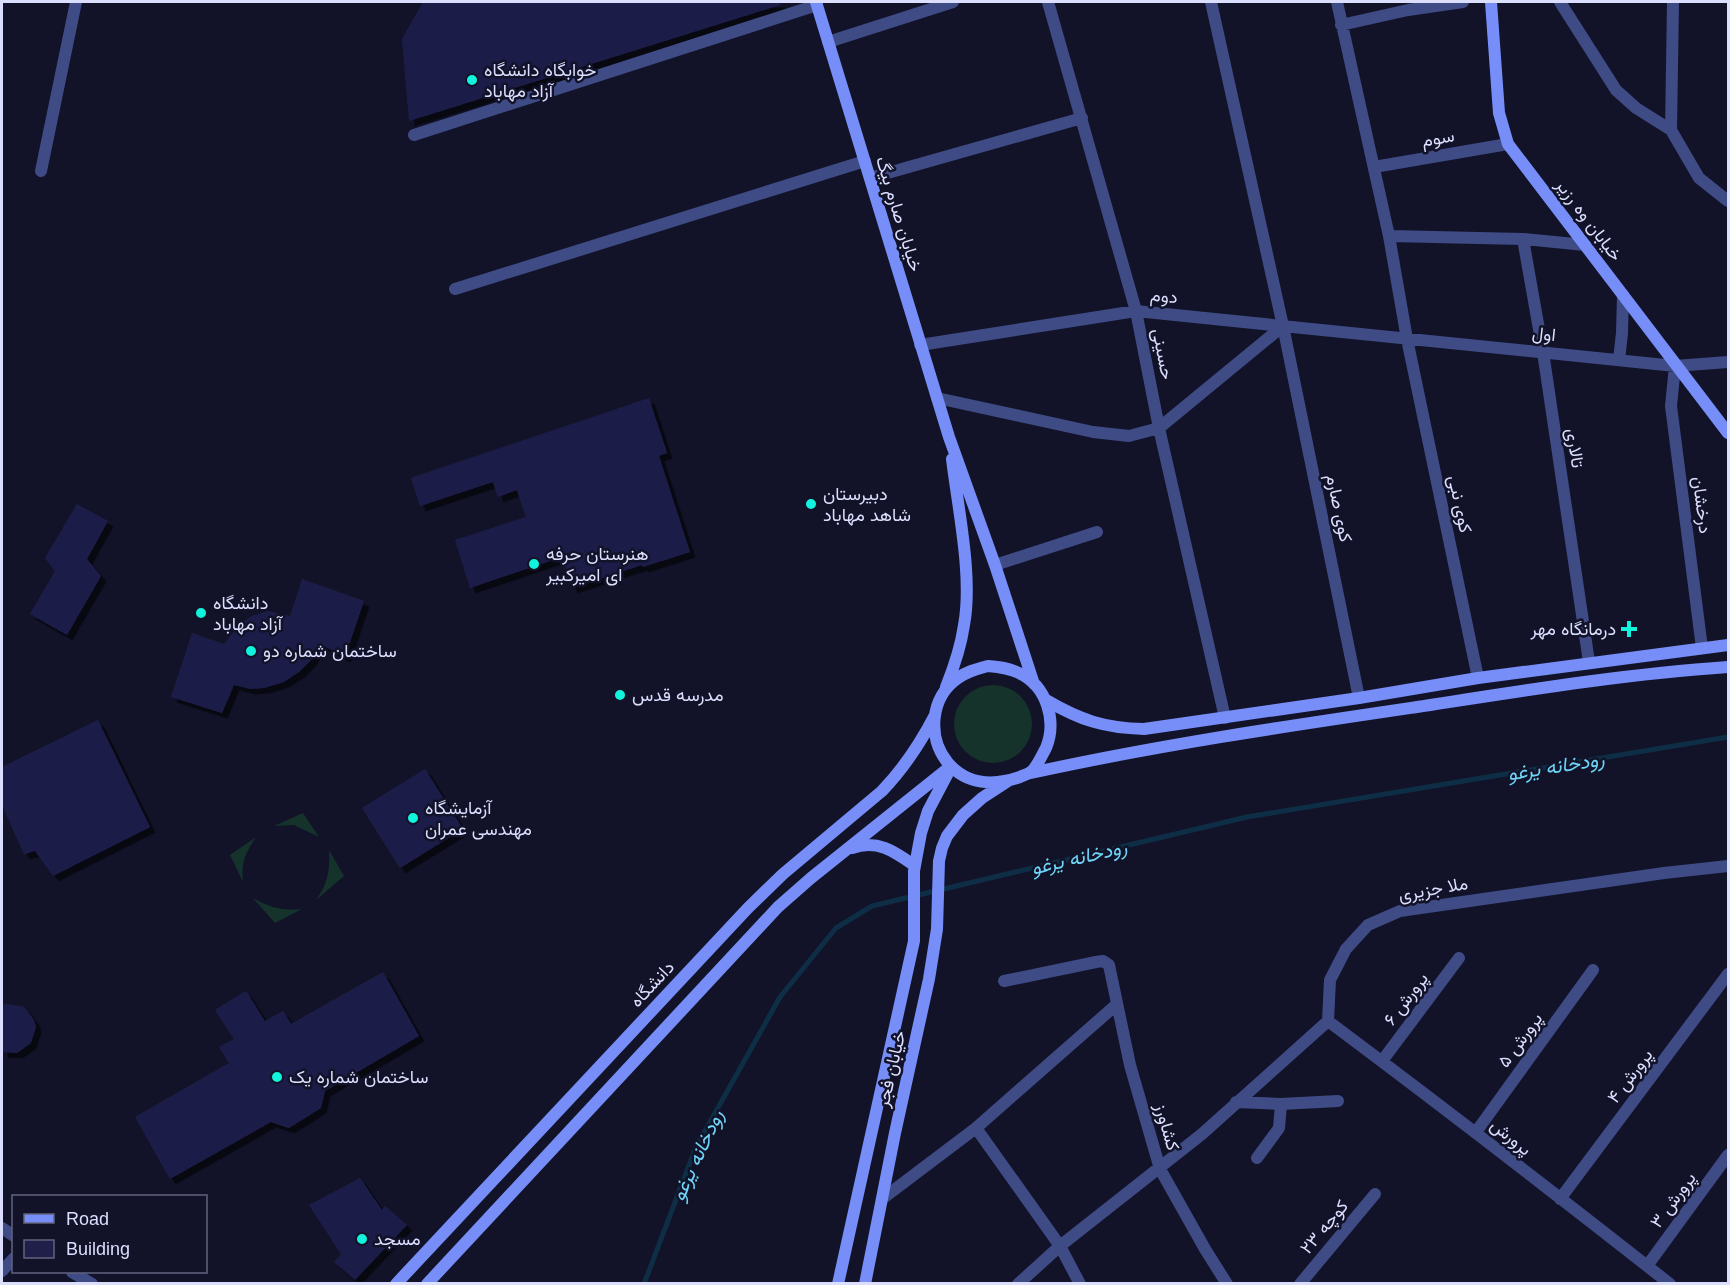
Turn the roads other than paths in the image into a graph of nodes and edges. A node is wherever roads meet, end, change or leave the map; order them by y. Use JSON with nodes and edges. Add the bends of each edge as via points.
{"nodes":[{"id":1,"x":76,"y":2,"type":"edge"},
{"id":2,"x":953,"y":2,"type":"edge"},
{"id":3,"x":1048,"y":2,"type":"edge"},
{"id":4,"x":1211,"y":2,"type":"edge"},
{"id":5,"x":1337,"y":2,"type":"edge"},
{"id":6,"x":1463,"y":2,"type":"edge"},
{"id":7,"x":1491,"y":2,"type":"edge"},
{"id":8,"x":1560,"y":2,"type":"edge"},
{"id":9,"x":1673,"y":2,"type":"edge"},
{"id":10,"x":817,"y":3,"type":"edge"},
{"id":11,"x":1407,"y":6,"type":"edge"},
{"id":12,"x":1341,"y":25,"type":"junction"},
{"id":13,"x":828,"y":42,"type":"junction"},
{"id":14,"x":1082,"y":118,"type":"junction"},
{"id":15,"x":1671,"y":130,"type":"junction"},
{"id":16,"x":414,"y":135,"type":"dead end"},
{"id":17,"x":1508,"y":144,"type":"junction"},
{"id":18,"x":865,"y":161,"type":"junction"},
{"id":19,"x":1374,"y":167,"type":"junction"},
{"id":20,"x":40,"y":171,"type":"dead end"},
{"id":21,"x":870,"y":178,"type":"junction"},
{"id":22,"x":1728,"y":201,"type":"edge"},
{"id":23,"x":1389,"y":236,"type":"junction"},
{"id":24,"x":1523,"y":239,"type":"junction"},
{"id":25,"x":1585,"y":245,"type":"junction"},
{"id":26,"x":455,"y":289,"type":"dead end"},
{"id":27,"x":1623,"y":295,"type":"junction"},
{"id":28,"x":1136,"y":311,"type":"junction"},
{"id":29,"x":1283,"y":326,"type":"junction"},
{"id":30,"x":1407,"y":339,"type":"junction"},
{"id":31,"x":920,"y":345,"type":"junction"},
{"id":32,"x":1543,"y":352,"type":"junction"},
{"id":33,"x":1618,"y":360,"type":"junction"},
{"id":34,"x":1728,"y":362,"type":"edge"},
{"id":35,"x":1676,"y":366,"type":"junction"},
{"id":36,"x":937,"y":398,"type":"junction"},
{"id":37,"x":1159,"y":428,"type":"junction"},
{"id":38,"x":1728,"y":433,"type":"edge"},
{"id":39,"x":949,"y":437,"type":"junction"},
{"id":40,"x":1097,"y":532,"type":"dead end"},
{"id":41,"x":995,"y":565,"type":"junction"},
{"id":42,"x":1728,"y":645,"type":"edge"},
{"id":43,"x":1702,"y":648,"type":"junction"},
{"id":44,"x":1589,"y":663,"type":"junction"},
{"id":45,"x":1728,"y":667,"type":"edge"},
{"id":46,"x":1478,"y":678,"type":"junction"},
{"id":47,"x":1034,"y":684,"type":"junction"},
{"id":48,"x":945,"y":691,"type":"junction"},
{"id":49,"x":1359,"y":698,"type":"junction"},
{"id":50,"x":1046,"y":700,"type":"junction"},
{"id":51,"x":935,"y":715,"type":"junction"},
{"id":52,"x":1225,"y":718,"type":"junction"},
{"id":53,"x":951,"y":766,"type":"junction"},
{"id":54,"x":1031,"y":773,"type":"junction"},
{"id":55,"x":1008,"y":781,"type":"junction"},
{"id":56,"x":848,"y":849,"type":"junction"},
{"id":57,"x":1728,"y":866,"type":"edge"},
{"id":58,"x":915,"y":869,"type":"junction"},
{"id":59,"x":1459,"y":958,"type":"dead end"},
{"id":60,"x":1593,"y":970,"type":"dead end"},
{"id":61,"x":1728,"y":974,"type":"edge"},
{"id":62,"x":1004,"y":981,"type":"dead end"},
{"id":63,"x":1116,"y":1005,"type":"junction"},
{"id":64,"x":1328,"y":1021,"type":"junction"},
{"id":65,"x":1382,"y":1061,"type":"junction"},
{"id":66,"x":1338,"y":1101,"type":"dead end"},
{"id":67,"x":1236,"y":1102,"type":"junction"},
{"id":68,"x":1281,"y":1104,"type":"junction"},
{"id":69,"x":976,"y":1128,"type":"junction"},
{"id":70,"x":1476,"y":1131,"type":"junction"},
{"id":71,"x":1728,"y":1155,"type":"edge"},
{"id":72,"x":1257,"y":1158,"type":"dead end"},
{"id":73,"x":1160,"y":1169,"type":"junction"},
{"id":74,"x":1376,"y":1194,"type":"dead end"},
{"id":75,"x":882,"y":1199,"type":"junction"},
{"id":76,"x":1560,"y":1200,"type":"junction"},
{"id":77,"x":1060,"y":1246,"type":"junction"},
{"id":78,"x":1647,"y":1266,"type":"junction"},
{"id":79,"x":74,"y":1273,"type":"edge"},
{"id":80,"x":868,"y":1281,"type":"edge"},
{"id":81,"x":92,"y":1284,"type":"edge"},
{"id":82,"x":396,"y":1284,"type":"edge"},
{"id":83,"x":428,"y":1284,"type":"edge"},
{"id":84,"x":838,"y":1284,"type":"edge"},
{"id":85,"x":1018,"y":1284,"type":"edge"},
{"id":86,"x":1080,"y":1284,"type":"edge"},
{"id":87,"x":1227,"y":1284,"type":"edge"},
{"id":88,"x":1300,"y":1284,"type":"edge"},
{"id":89,"x":1670,"y":1284,"type":"edge"}],
"edges":[{"from":1,"to":20,"type":"street"},
{"from":2,"to":13,"type":"street"},
{"from":3,"to":14,"type":"street","name":"حسینی"},
{"from":4,"to":29,"type":"street","name":"کوی صارم"},
{"from":5,"to":12,"type":"street","name":"کوی نبی"},
{"from":6,"to":11,"type":"street"},
{"from":7,"to":17,"type":"main road","name":"خیابان وه رزیر","via":[[1499,113]]},
{"from":8,"to":15,"type":"street","via":[[1616,90]]},
{"from":9,"to":15,"type":"street"},
{"from":10,"to":13,"type":"main road","name":"خیابان صارم بیگ"},
{"from":10,"to":16,"type":"street"},
{"from":11,"to":12,"type":"street"},
{"from":12,"to":19,"type":"street","name":"کوی نبی"},
{"from":13,"to":18,"type":"main road","name":"خیابان صارم بیگ"},
{"from":14,"to":21,"type":"street"},
{"from":14,"to":28,"type":"street","name":"حسینی"},
{"from":15,"to":22,"type":"street","via":[[1699,178]]},
{"from":17,"to":19,"type":"street","name":"سوم"},
{"from":17,"to":25,"type":"main road","name":"خیابان وه رزیر"},
{"from":18,"to":21,"type":"main road","name":"خیابان صارم بیگ"},
{"from":18,"to":26,"type":"street"},
{"from":19,"to":23,"type":"street","name":"کوی نبی"},
{"from":21,"to":31,"type":"main road","name":"خیابان صارم بیگ"},
{"from":23,"to":24,"type":"street"},
{"from":23,"to":30,"type":"street","name":"کوی نبی"},
{"from":24,"to":25,"type":"street"},
{"from":24,"to":32,"type":"street","name":"تالاری"},
{"from":25,"to":27,"type":"main road","name":"خیابان وه رزیر"},
{"from":27,"to":33,"type":"street"},
{"from":27,"to":35,"type":"main road","name":"خیابان وه رزیر"},
{"from":28,"to":29,"type":"street","name":"دوم"},
{"from":28,"to":31,"type":"street","name":"دوم"},
{"from":28,"to":37,"type":"street","name":"حسینی"},
{"from":29,"to":30,"type":"street","name":"دوم"},
{"from":29,"to":37,"type":"street"},
{"from":29,"to":49,"type":"street","name":"کوی صارم"},
{"from":30,"to":32,"type":"street","name":"اول"},
{"from":30,"to":46,"type":"street","name":"کوی نبی"},
{"from":31,"to":36,"type":"main road","name":"خیابان صارم بیگ"},
{"from":32,"to":33,"type":"street","name":"اول"},
{"from":32,"to":44,"type":"street","name":"تالاری"},
{"from":33,"to":35,"type":"street","name":"اول"},
{"from":34,"to":35,"type":"street","name":"اول"},
{"from":35,"to":38,"type":"main road","name":"خیابان وه رزیر"},
{"from":35,"to":43,"type":"street","name":"درخشان","via":[[1671,406]]},
{"from":36,"to":37,"type":"street","via":[[1093,432],[1129,436]]},
{"from":36,"to":39,"type":"main road","name":"خیابان صارم بیگ"},
{"from":37,"to":52,"type":"street","name":"حسینی"},
{"from":39,"to":41,"type":"main road","name":"خیابان صارم بیگ"},
{"from":39,"to":48,"type":"main road","name":"خیابان صارم بیگ","via":[[967,584],[965,623]]},
{"from":40,"to":41,"type":"street"},
{"from":41,"to":47,"type":"main road","name":"خیابان صارم بیگ"},
{"from":42,"to":43,"type":"main road"},
{"from":43,"to":44,"type":"main road"},
{"from":44,"to":46,"type":"main road"},
{"from":45,"to":54,"type":"main road","via":[[1628,675],[1321,721]]},
{"from":46,"to":49,"type":"main road"},
{"from":47,"to":48,"type":"main road","via":[[1021,674],[988,666],[957,678]]},
{"from":47,"to":50,"type":"main road"},
{"from":48,"to":51,"type":"main road"},
{"from":49,"to":52,"type":"main road"},
{"from":50,"to":52,"type":"main road","via":[[1071,715],[1119,728],[1144,729]]},
{"from":50,"to":54,"type":"main road","via":[[1051,719],[1049,739]]},
{"from":51,"to":53,"type":"main road","via":[[937,743]]},
{"from":51,"to":82,"type":"main road","name":"دانشگاه","via":[[897,776],[748,908]]},
{"from":53,"to":55,"type":"main road","via":[[978,782]]},
{"from":53,"to":56,"type":"main road"},
{"from":53,"to":58,"type":"main road","name":"خیابان فجر","via":[[924,820]]},
{"from":54,"to":55,"type":"main road"},
{"from":55,"to":75,"type":"main road","name":"خیابان فجر","via":[[963,815],[947,836],[939,861],[937,929]]},
{"from":56,"to":58,"type":"main road","via":[[874,844]]},
{"from":56,"to":83,"type":"main road","via":[[778,908]]},
{"from":57,"to":64,"type":"street","name":"ملا جزیری","via":[[1400,911],[1368,925],[1346,949],[1330,980]]},
{"from":58,"to":84,"type":"main road","name":"خیابان فجر","via":[[914,941]]},
{"from":59,"to":65,"type":"street","name":"پرورش ۶"},
{"from":60,"to":70,"type":"street","name":"پرورش ۵"},
{"from":61,"to":76,"type":"street","name":"پرورش ۴"},
{"from":62,"to":63,"type":"street","name":"کشاورز","via":[[1103,961],[1109,965]]},
{"from":63,"to":69,"type":"street"},
{"from":63,"to":73,"type":"street","name":"کشاورز"},
{"from":64,"to":65,"type":"street","name":"پرورش"},
{"from":64,"to":67,"type":"street"},
{"from":65,"to":70,"type":"street","name":"پرورش"},
{"from":66,"to":68,"type":"street"},
{"from":67,"to":68,"type":"street"},
{"from":67,"to":73,"type":"street"},
{"from":68,"to":72,"type":"street","via":[[1279,1128]]},
{"from":69,"to":75,"type":"street"},
{"from":69,"to":77,"type":"street"},
{"from":70,"to":76,"type":"street","name":"پرورش"},
{"from":71,"to":78,"type":"street","name":"پرورش ۳"},
{"from":73,"to":77,"type":"street"},
{"from":73,"to":87,"type":"street","name":"کشاورز"},
{"from":74,"to":88,"type":"street","name":"کوچه ۲۳"},
{"from":75,"to":80,"type":"main road","name":"خیابان فجر"},
{"from":76,"to":78,"type":"street","name":"پرورش"},
{"from":77,"to":85,"type":"street"},
{"from":77,"to":86,"type":"street"},
{"from":78,"to":89,"type":"street","name":"پرورش"},
{"from":79,"to":81,"type":"street"}]}
